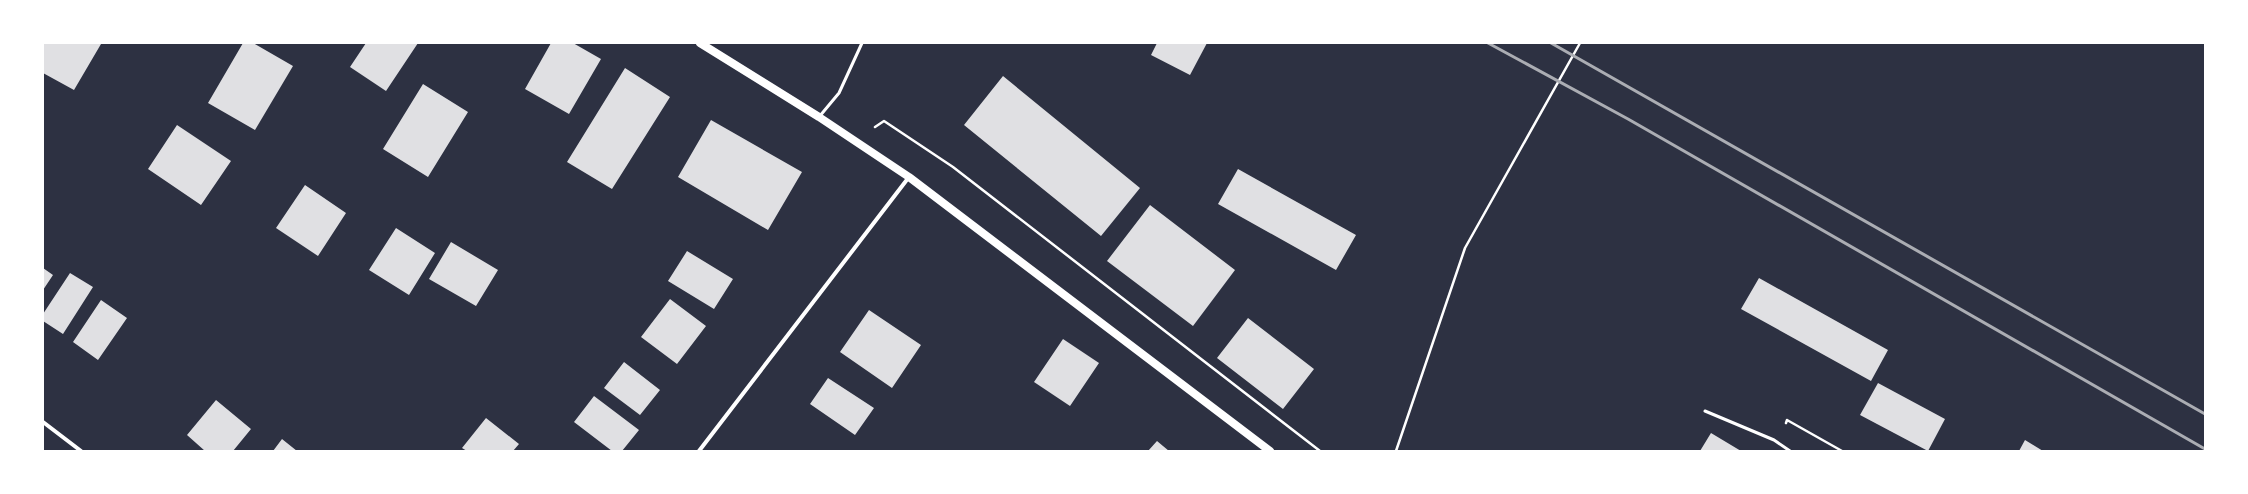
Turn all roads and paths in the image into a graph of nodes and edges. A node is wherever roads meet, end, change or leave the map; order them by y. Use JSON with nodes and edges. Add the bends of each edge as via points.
{"nodes":[{"id":1,"x":700,"y":43,"type":"edge"},
{"id":2,"x":862,"y":43,"type":"edge"},
{"id":3,"x":1580,"y":43,"type":"edge"},
{"id":4,"x":819,"y":117,"type":"junction"},
{"id":5,"x":854,"y":140,"type":"junction"},
{"id":6,"x":909,"y":177,"type":"junction"},
{"id":7,"x":1705,"y":411,"type":"dead end"},
{"id":8,"x":43,"y":422,"type":"edge"},
{"id":9,"x":81,"y":451,"type":"edge"},
{"id":10,"x":699,"y":451,"type":"edge"},
{"id":11,"x":1270,"y":451,"type":"edge"},
{"id":12,"x":1320,"y":451,"type":"edge"},
{"id":13,"x":1396,"y":451,"type":"edge"},
{"id":14,"x":1790,"y":451,"type":"edge"}],
"edges":[{"from":1,"to":4,"type":"main road"},
{"from":2,"to":4,"type":"lane","via":[[839,92]]},
{"from":3,"to":13,"type":"path","via":[[1465,248]]},
{"from":4,"to":5,"type":"main road"},
{"from":5,"to":6,"type":"main road"},
{"from":5,"to":12,"type":"path","via":[[884,122],[953,167]]},
{"from":6,"to":10,"type":"street"},
{"from":6,"to":11,"type":"main road"},
{"from":7,"to":14,"type":"lane","via":[[1774,440]]},
{"from":8,"to":9,"type":"street"}]}
